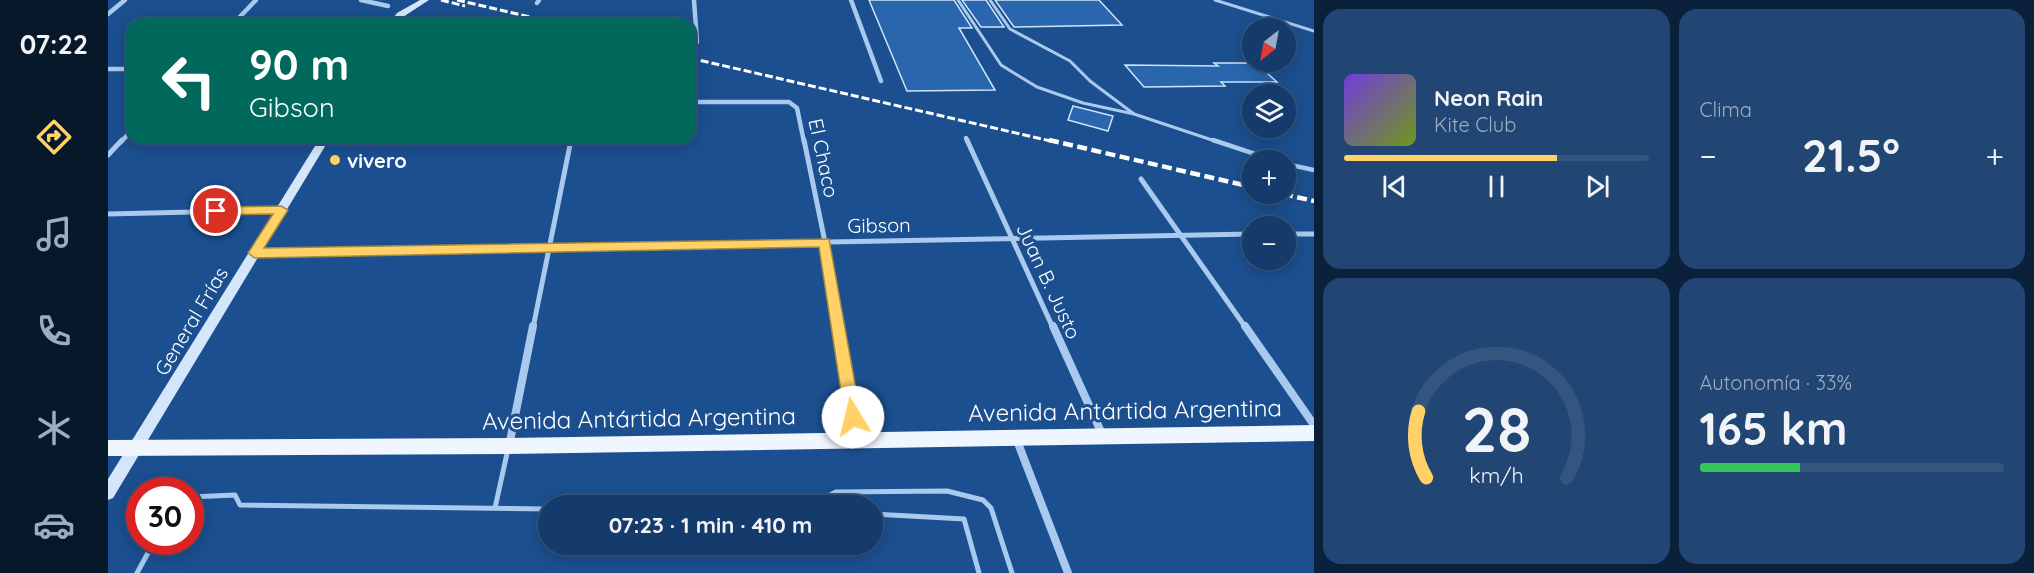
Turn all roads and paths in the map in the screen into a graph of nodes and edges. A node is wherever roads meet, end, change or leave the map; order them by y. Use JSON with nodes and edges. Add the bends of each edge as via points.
{"nodes":[{"id":1,"x":125,"y":0,"type":"edge"},
{"id":2,"x":256,"y":0,"type":"edge"},
{"id":3,"x":361,"y":0,"type":"edge"},
{"id":4,"x":694,"y":0,"type":"edge"},
{"id":5,"x":851,"y":0,"type":"edge"},
{"id":6,"x":958,"y":0,"type":"edge"},
{"id":7,"x":990,"y":0,"type":"edge"},
{"id":8,"x":1215,"y":0,"type":"edge"},
{"id":9,"x":423,"y":1,"type":"edge"},
{"id":10,"x":388,"y":6,"type":"dead end"},
{"id":11,"x":108,"y":14,"type":"edge"},
{"id":12,"x":239,"y":18,"type":"edge"},
{"id":13,"x":398,"y":18,"type":"edge"},
{"id":14,"x":695,"y":18,"type":"edge"},
{"id":15,"x":696,"y":28,"type":"edge"},
{"id":16,"x":1314,"y":31,"type":"edge"},
{"id":17,"x":697,"y":42,"type":"dead end"},
{"id":18,"x":108,"y":69,"type":"edge"},
{"id":19,"x":126,"y":69,"type":"edge"},
{"id":20,"x":881,"y":81,"type":"dead end"},
{"id":21,"x":696,"y":102,"type":"edge"},
{"id":22,"x":1134,"y":114,"type":"junction"},
{"id":23,"x":126,"y":136,"type":"edge"},
{"id":24,"x":966,"y":138,"type":"dead end"},
{"id":25,"x":321,"y":144,"type":"edge"},
{"id":26,"x":570,"y":144,"type":"edge"},
{"id":27,"x":1243,"y":150,"type":"edge"},
{"id":28,"x":108,"y":154,"type":"edge"},
{"id":29,"x":1296,"y":166,"type":"edge"},
{"id":30,"x":1314,"y":170,"type":"edge"},
{"id":31,"x":1141,"y":178,"type":"dead end"},
{"id":32,"x":281,"y":210,"type":"junction"},
{"id":33,"x":108,"y":213,"type":"edge"},
{"id":34,"x":1242,"y":234,"type":"edge"},
{"id":35,"x":1296,"y":234,"type":"edge"},
{"id":36,"x":1314,"y":234,"type":"edge"},
{"id":37,"x":1181,"y":235,"type":"junction"},
{"id":38,"x":1011,"y":239,"type":"junction"},
{"id":39,"x":825,"y":242,"type":"junction"},
{"id":40,"x":549,"y":247,"type":"junction"},
{"id":41,"x":255,"y":253,"type":"junction"},
{"id":42,"x":1314,"y":425,"type":"edge"},
{"id":43,"x":1314,"y":433,"type":"edge"},
{"id":44,"x":1016,"y":437,"type":"junction"},
{"id":45,"x":1104,"y":437,"type":"junction"},
{"id":46,"x":857,"y":439,"type":"junction"},
{"id":47,"x":138,"y":446,"type":"junction"},
{"id":48,"x":108,"y":447,"type":"edge"},
{"id":49,"x":509,"y":447,"type":"junction"},
{"id":50,"x":108,"y":493,"type":"edge"},
{"id":51,"x":830,"y":495,"type":"edge"},
{"id":52,"x":204,"y":496,"type":"edge"},
{"id":53,"x":495,"y":508,"type":"junction"},
{"id":54,"x":538,"y":509,"type":"edge"},
{"id":55,"x":883,"y":515,"type":"edge"},
{"id":56,"x":146,"y":555,"type":"edge"},
{"id":57,"x":136,"y":573,"type":"edge"},
{"id":58,"x":979,"y":573,"type":"edge"},
{"id":59,"x":1011,"y":573,"type":"edge"},
{"id":60,"x":1068,"y":573,"type":"edge"}],
"edges":[{"from":1,"to":11,"type":"street"},
{"from":2,"to":12,"type":"street"},
{"from":3,"to":10,"type":"street"},
{"from":4,"to":14,"type":"street"},
{"from":5,"to":20,"type":"street"},
{"from":6,"to":22,"type":"lane","via":[[993,54],[1017,76],[1059,95]]},
{"from":7,"to":22,"type":"lane","via":[[1010,29],[1070,61]]},
{"from":8,"to":16,"type":"lane"},
{"from":9,"to":13,"type":"main road"},
{"from":15,"to":17,"type":"street"},
{"from":18,"to":19,"type":"street"},
{"from":21,"to":39,"type":"street","name":"El Chaco","via":[[789,102],[797,108]]},
{"from":22,"to":27,"type":"lane"},
{"from":23,"to":28,"type":"street"},
{"from":24,"to":38,"type":"street","name":"Juan B. Justo"},
{"from":25,"to":32,"type":"main road","name":"General Frías"},
{"from":26,"to":40,"type":"street"},
{"from":29,"to":30,"type":"lane"},
{"from":31,"to":37,"type":"street"},
{"from":32,"to":33,"type":"street"},
{"from":32,"to":41,"type":"main road","name":"General Frías"},
{"from":34,"to":37,"type":"street","name":"Gibson"},
{"from":35,"to":36,"type":"street"},
{"from":37,"to":38,"type":"street","name":"Gibson"},
{"from":37,"to":42,"type":"street"},
{"from":38,"to":39,"type":"street","name":"Gibson"},
{"from":38,"to":45,"type":"street","name":"Juan B. Justo"},
{"from":39,"to":40,"type":"street","name":"Gibson"},
{"from":39,"to":46,"type":"street","name":"El Chaco"},
{"from":40,"to":41,"type":"street","name":"Gibson"},
{"from":40,"to":49,"type":"street"},
{"from":41,"to":47,"type":"main road","name":"General Frías"},
{"from":43,"to":45,"type":"main road","name":"Avenida Antártida Argentina"},
{"from":44,"to":45,"type":"main road","name":"Avenida Antártida Argentina"},
{"from":44,"to":46,"type":"main road","name":"Avenida Antártida Argentina"},
{"from":44,"to":60,"type":"street"},
{"from":46,"to":49,"type":"main road","name":"Avenida Antártida Argentina"},
{"from":47,"to":48,"type":"main road","name":"Avenida Antártida Argentina"},
{"from":47,"to":49,"type":"main road","name":"Avenida Antártida Argentina"},
{"from":47,"to":50,"type":"main road","name":"General Frías"},
{"from":49,"to":53,"type":"lane"},
{"from":51,"to":59,"type":"lane","via":[[947,491],[983,500],[991,508]]},
{"from":52,"to":53,"type":"lane","via":[[235,495],[240,505]]},
{"from":53,"to":54,"type":"lane"},
{"from":55,"to":58,"type":"lane","via":[[964,519]]},
{"from":56,"to":57,"type":"lane"}]}
